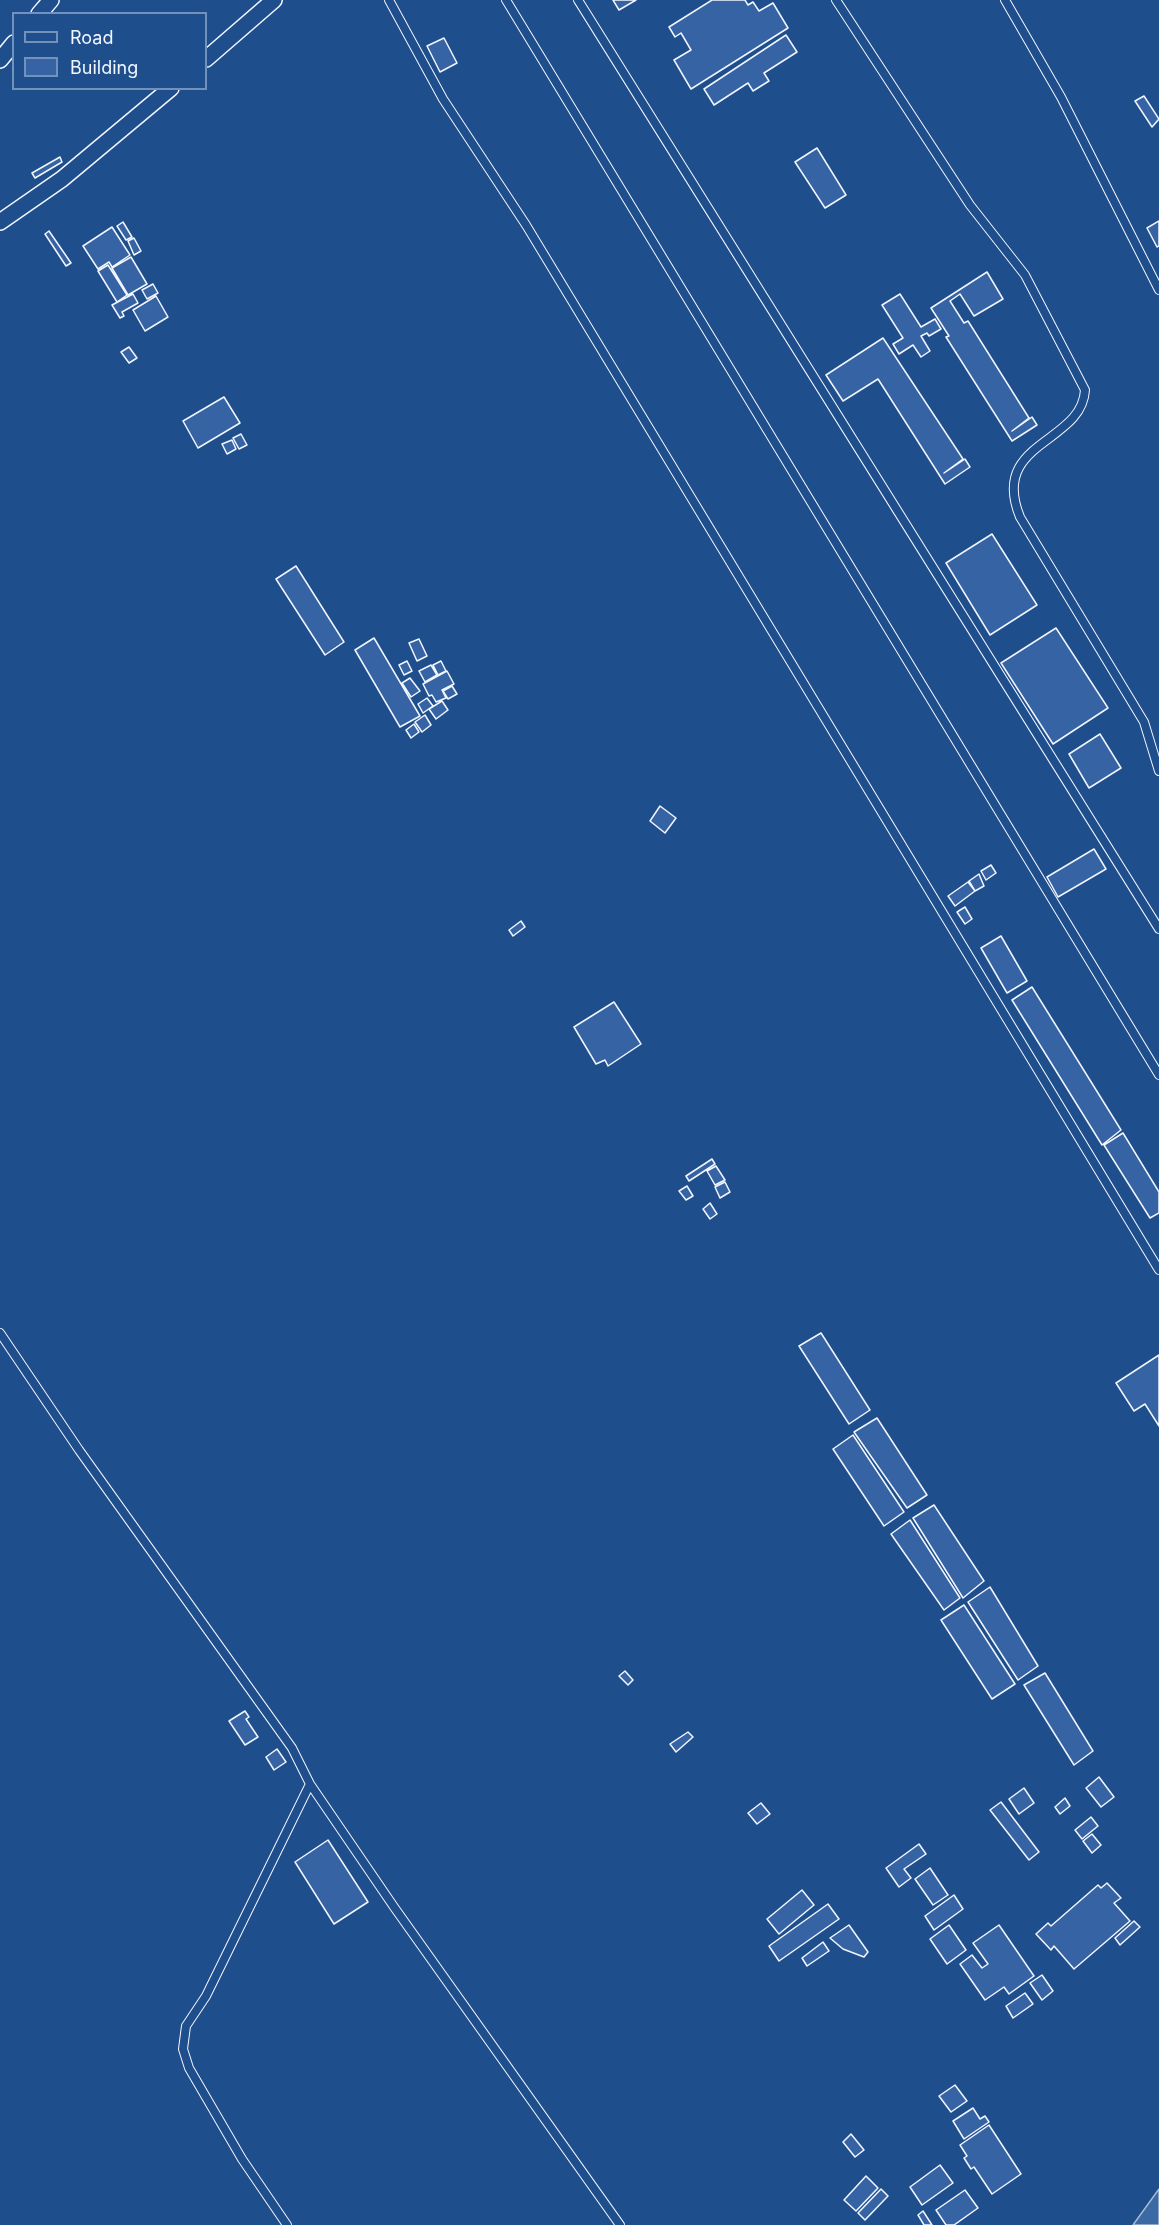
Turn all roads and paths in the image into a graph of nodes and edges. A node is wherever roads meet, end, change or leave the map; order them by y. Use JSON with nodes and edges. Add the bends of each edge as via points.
{"nodes":[{"id":1,"x":51,"y":0,"type":"edge"},
{"id":2,"x":274,"y":0,"type":"edge"},
{"id":3,"x":388,"y":0,"type":"edge"},
{"id":4,"x":506,"y":0,"type":"edge"},
{"id":5,"x":578,"y":0,"type":"edge"},
{"id":6,"x":836,"y":0,"type":"edge"},
{"id":7,"x":1005,"y":0,"type":"edge"},
{"id":8,"x":41,"y":12,"type":"edge"},
{"id":9,"x":12,"y":45,"type":"edge"},
{"id":10,"x":207,"y":58,"type":"edge"},
{"id":11,"x":0,"y":60,"type":"edge"},
{"id":12,"x":169,"y":90,"type":"edge"},
{"id":13,"x":0,"y":222,"type":"edge"},
{"id":14,"x":1159,"y":290,"type":"edge"},
{"id":15,"x":1159,"y":771,"type":"edge"},
{"id":16,"x":1159,"y":929,"type":"edge"},
{"id":17,"x":1159,"y":1075,"type":"edge"},
{"id":18,"x":1159,"y":1270,"type":"edge"},
{"id":19,"x":0,"y":1333,"type":"edge"},
{"id":20,"x":310,"y":1784,"type":"junction"},
{"id":21,"x":286,"y":2225,"type":"edge"},
{"id":22,"x":620,"y":2225,"type":"edge"}],
"edges":[{"from":1,"to":8,"type":"street"},
{"from":2,"to":10,"type":"street"},
{"from":3,"to":18,"type":"lane","via":[[443,99],[526,225]]},
{"from":4,"to":17,"type":"lane"},
{"from":5,"to":16,"type":"lane"},
{"from":6,"to":15,"type":"lane","via":[[970,205],[1025,275],[1085,390],[1084,403],[1077,415],[1035,448],[1021,465],[1012,498],[1144,722]]},
{"from":7,"to":14,"type":"lane","via":[[1061,97]]},
{"from":9,"to":11,"type":"street"},
{"from":12,"to":13,"type":"street","via":[[62,179]]},
{"from":19,"to":20,"type":"lane","via":[[292,1748]]},
{"from":20,"to":21,"type":"lane","via":[[206,1996],[186,2026],[183,2049],[189,2068],[242,2159]]},
{"from":20,"to":22,"type":"lane"}]}
